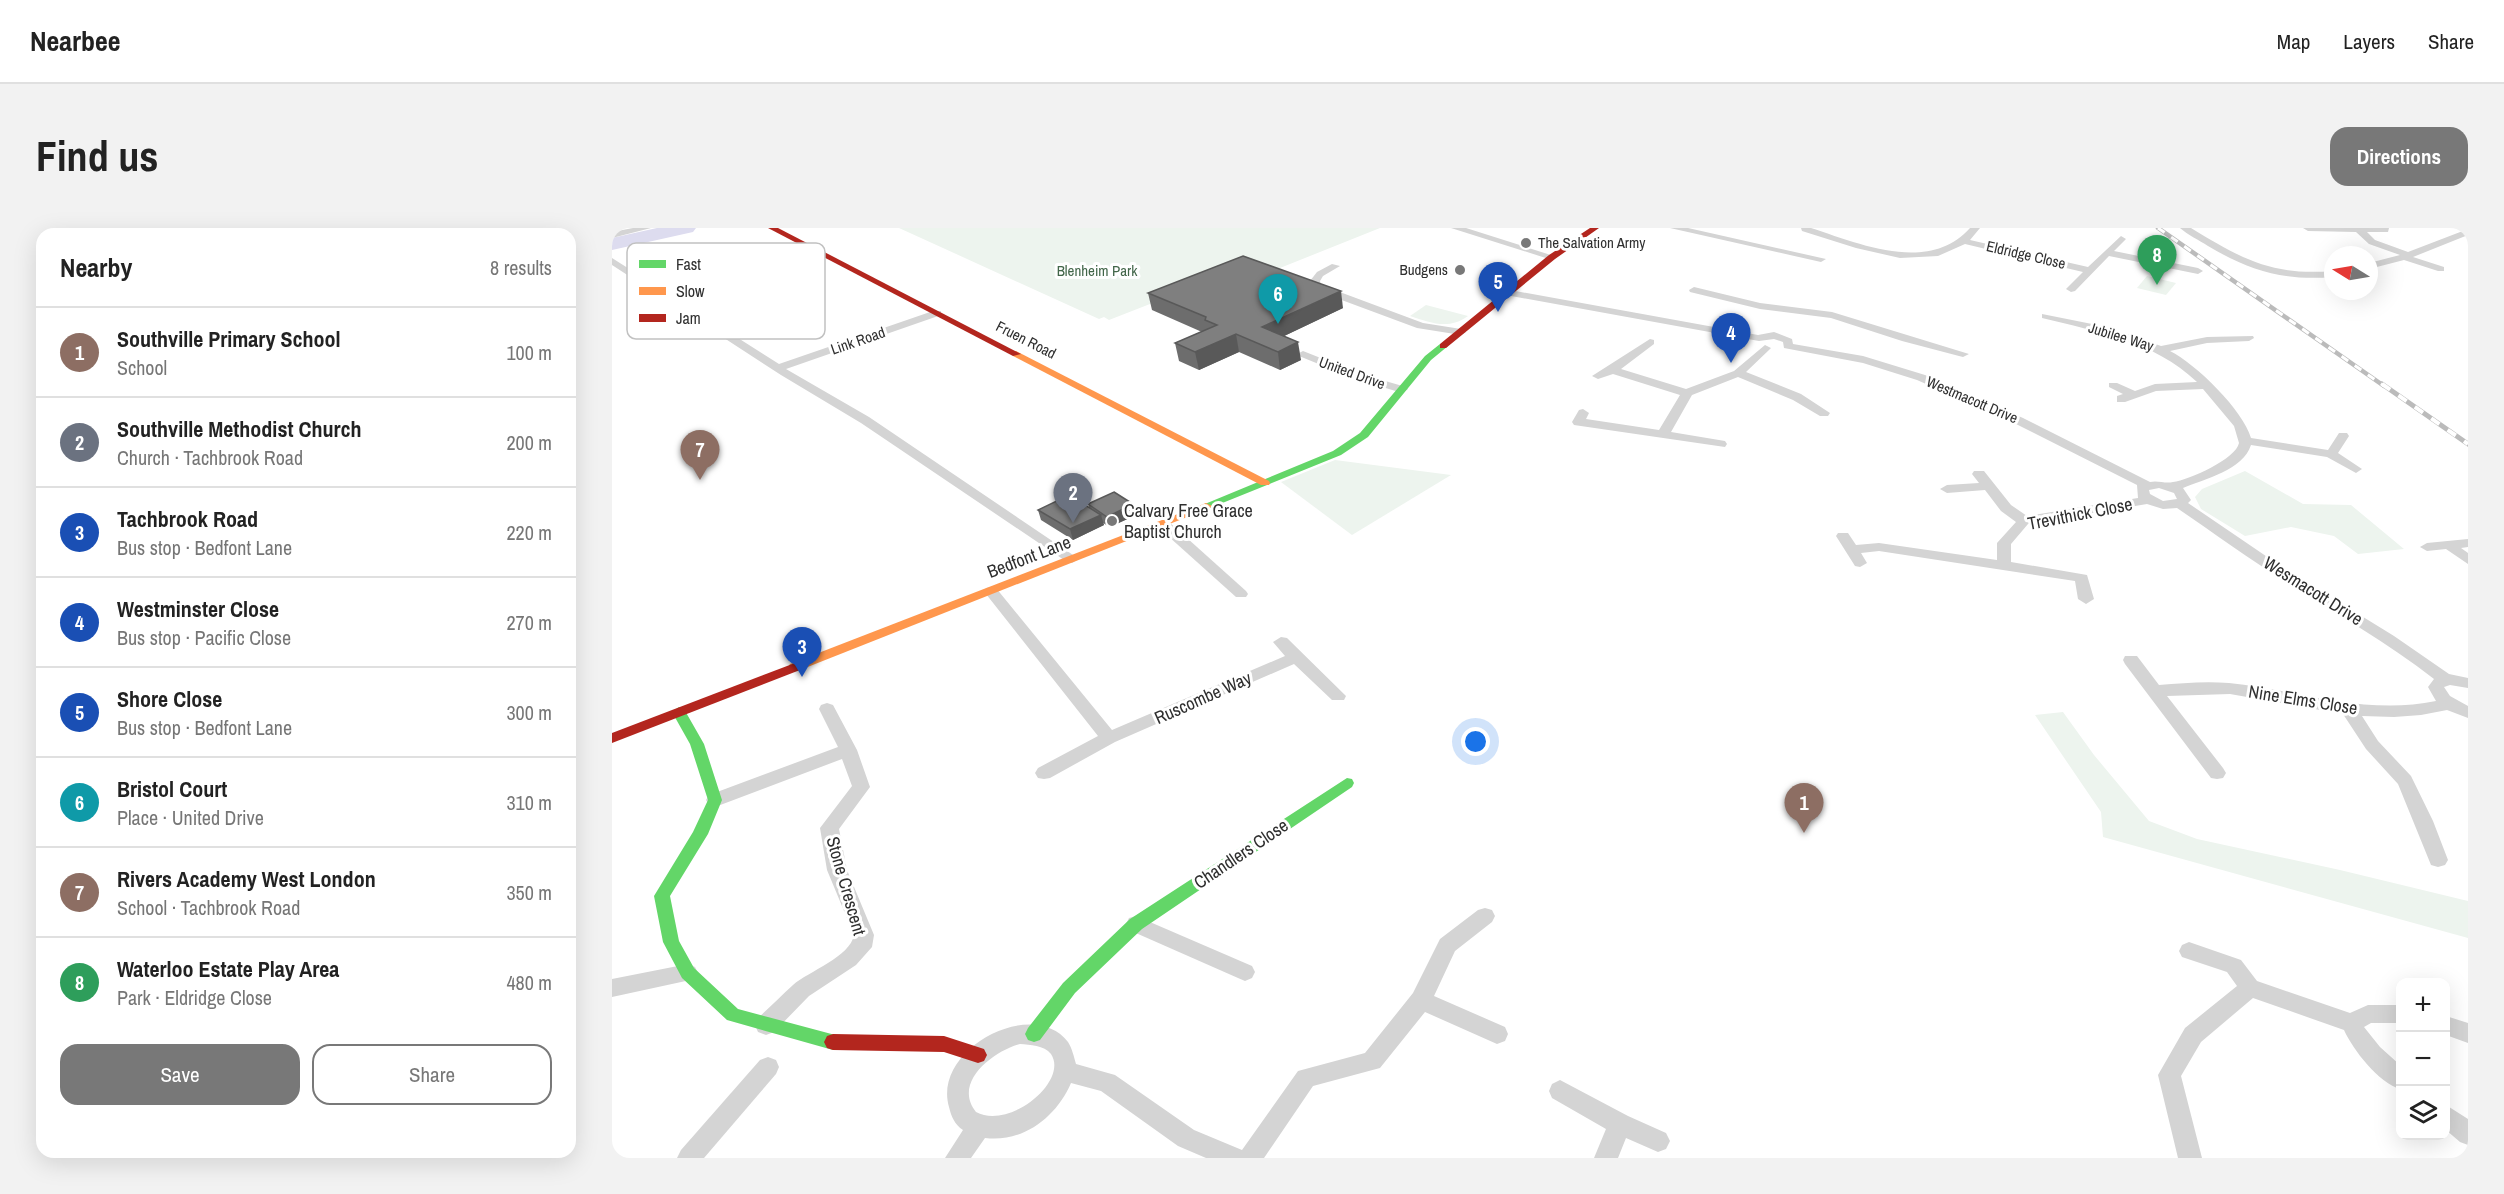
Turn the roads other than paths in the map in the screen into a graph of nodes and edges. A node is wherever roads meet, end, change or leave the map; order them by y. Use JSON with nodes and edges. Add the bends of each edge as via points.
{"nodes":[{"id":1,"x":646,"y":228,"type":"edge"},
{"id":2,"x":772,"y":228,"type":"edge"},
{"id":3,"x":1456,"y":228,"type":"edge"},
{"id":4,"x":1595,"y":228,"type":"edge"},
{"id":5,"x":1676,"y":228,"type":"edge"},
{"id":6,"x":1804,"y":228,"type":"edge"},
{"id":7,"x":1976,"y":228,"type":"edge"},
{"id":8,"x":2185,"y":228,"type":"edge"},
{"id":9,"x":2308,"y":228,"type":"edge"},
{"id":10,"x":2384,"y":228,"type":"edge"},
{"id":11,"x":2343,"y":229,"type":"edge"},
{"id":12,"x":2358,"y":230,"type":"junction"},
{"id":13,"x":2468,"y":232,"type":"edge"},
{"id":14,"x":612,"y":235,"type":"edge"},
{"id":15,"x":2121,"y":239,"type":"dead end"},
{"id":16,"x":1963,"y":241,"type":"junction"},
{"id":17,"x":801,"y":243,"type":"edge"},
{"id":18,"x":2107,"y":253,"type":"junction"},
{"id":19,"x":825,"y":256,"type":"edge"},
{"id":20,"x":2406,"y":256,"type":"junction"},
{"id":21,"x":1552,"y":258,"type":"junction"},
{"id":22,"x":1821,"y":258,"type":"dead end"},
{"id":23,"x":612,"y":261,"type":"edge"},
{"id":24,"x":2378,"y":264,"type":"edge"},
{"id":25,"x":1335,"y":266,"type":"dead end"},
{"id":26,"x":2089,"y":270,"type":"junction"},
{"id":27,"x":2441,"y":270,"type":"dead end"},
{"id":28,"x":627,"y":271,"type":"edge"},
{"id":29,"x":2198,"y":271,"type":"dead end"},
{"id":30,"x":2324,"y":275,"type":"edge"},
{"id":31,"x":2311,"y":277,"type":"junction"},
{"id":32,"x":2324,"y":283,"type":"edge"},
{"id":33,"x":2071,"y":289,"type":"dead end"},
{"id":34,"x":1694,"y":290,"type":"dead end"},
{"id":35,"x":1510,"y":293,"type":"junction"},
{"id":36,"x":937,"y":314,"type":"junction"},
{"id":37,"x":2046,"y":316,"type":"dead end"},
{"id":38,"x":1672,"y":321,"type":"junction"},
{"id":39,"x":1789,"y":324,"type":"junction"},
{"id":40,"x":2084,"y":326,"type":"junction"},
{"id":41,"x":1662,"y":332,"type":"dead end"},
{"id":42,"x":1461,"y":333,"type":"junction"},
{"id":43,"x":2076,"y":335,"type":"dead end"},
{"id":44,"x":733,"y":339,"type":"edge"},
{"id":45,"x":1650,"y":342,"type":"dead end"},
{"id":46,"x":1762,"y":343,"type":"junction"},
{"id":47,"x":2247,"y":343,"type":"dead end"},
{"id":48,"x":1788,"y":346,"type":"junction"},
{"id":49,"x":2161,"y":349,"type":"junction"},
{"id":50,"x":1303,"y":354,"type":"dead end"},
{"id":51,"x":1964,"y":354,"type":"dead end"},
{"id":52,"x":778,"y":368,"type":"junction"},
{"id":53,"x":1612,"y":370,"type":"junction"},
{"id":54,"x":1738,"y":373,"type":"junction"},
{"id":55,"x":1598,"y":376,"type":"dead end"},
{"id":56,"x":2113,"y":385,"type":"dead end"},
{"id":57,"x":2207,"y":385,"type":"junction"},
{"id":58,"x":1402,"y":389,"type":"junction"},
{"id":59,"x":1688,"y":393,"type":"junction"},
{"id":60,"x":1583,"y":413,"type":"dead end"},
{"id":61,"x":1824,"y":413,"type":"dead end"},
{"id":62,"x":1663,"y":434,"type":"junction"},
{"id":63,"x":2343,"y":436,"type":"dead end"},
{"id":64,"x":2247,"y":441,"type":"junction"},
{"id":65,"x":1721,"y":444,"type":"dead end"},
{"id":66,"x":2331,"y":454,"type":"junction"},
{"id":67,"x":2356,"y":469,"type":"dead end"},
{"id":68,"x":1979,"y":474,"type":"dead end"},
{"id":69,"x":1265,"y":483,"type":"junction"},
{"id":70,"x":2146,"y":485,"type":"junction"},
{"id":71,"x":1986,"y":486,"type":"junction"},
{"id":72,"x":2174,"y":487,"type":"junction"},
{"id":73,"x":1947,"y":489,"type":"dead end"},
{"id":74,"x":2149,"y":500,"type":"junction"},
{"id":75,"x":2180,"y":504,"type":"junction"},
{"id":76,"x":2024,"y":521,"type":"junction"},
{"id":77,"x":1163,"y":524,"type":"junction"},
{"id":78,"x":1843,"y":536,"type":"dead end"},
{"id":79,"x":2468,"y":543,"type":"edge"},
{"id":80,"x":2449,"y":545,"type":"junction"},
{"id":81,"x":2427,"y":547,"type":"dead end"},
{"id":82,"x":1852,"y":550,"type":"junction"},
{"id":83,"x":1072,"y":559,"type":"junction"},
{"id":84,"x":2468,"y":560,"type":"edge"},
{"id":85,"x":1860,"y":563,"type":"dead end"},
{"id":86,"x":2004,"y":565,"type":"junction"},
{"id":87,"x":991,"y":591,"type":"junction"},
{"id":88,"x":1241,"y":594,"type":"dead end"},
{"id":89,"x":2086,"y":599,"type":"dead end"},
{"id":90,"x":1281,"y":642,"type":"dead end"},
{"id":91,"x":1296,"y":657,"type":"junction"},
{"id":92,"x":2131,"y":660,"type":"dead end"},
{"id":93,"x":2445,"y":680,"type":"junction"},
{"id":94,"x":2468,"y":683,"type":"edge"},
{"id":95,"x":2156,"y":691,"type":"junction"},
{"id":96,"x":1338,"y":696,"type":"dead end"},
{"id":97,"x":2448,"y":704,"type":"junction"},
{"id":98,"x":827,"y":709,"type":"dead end"},
{"id":99,"x":2349,"y":709,"type":"junction"},
{"id":100,"x":679,"y":712,"type":"junction"},
{"id":101,"x":2468,"y":712,"type":"edge"},
{"id":102,"x":612,"y":738,"type":"edge"},
{"id":103,"x":1109,"y":738,"type":"junction"},
{"id":104,"x":848,"y":750,"type":"junction"},
{"id":105,"x":1044,"y":773,"type":"dead end"},
{"id":106,"x":2217,"y":773,"type":"dead end"},
{"id":107,"x":1347,"y":783,"type":"dead end"},
{"id":108,"x":716,"y":800,"type":"junction"},
{"id":109,"x":2438,"y":860,"type":"dead end"},
{"id":110,"x":1485,"y":916,"type":"dead end"},
{"id":111,"x":1136,"y":924,"type":"junction"},
{"id":112,"x":2189,"y":951,"type":"dead end"},
{"id":113,"x":1245,"y":972,"type":"dead end"},
{"id":114,"x":688,"y":973,"type":"junction"},
{"id":115,"x":612,"y":988,"type":"edge"},
{"id":116,"x":2250,"y":988,"type":"junction"},
{"id":117,"x":1421,"y":1000,"type":"junction"},
{"id":118,"x":2396,"y":1014,"type":"edge"},
{"id":119,"x":2352,"y":1023,"type":"junction"},
{"id":120,"x":766,"y":1025,"type":"junction"},
{"id":121,"x":2450,"y":1028,"type":"edge"},
{"id":122,"x":2468,"y":1033,"type":"edge"},
{"id":123,"x":1034,"y":1034,"type":"junction"},
{"id":124,"x":1497,"y":1034,"type":"dead end"},
{"id":125,"x":978,"y":1055,"type":"junction"},
{"id":126,"x":768,"y":1067,"type":"dead end"},
{"id":127,"x":1065,"y":1071,"type":"junction"},
{"id":128,"x":2396,"y":1074,"type":"edge"},
{"id":129,"x":1560,"y":1091,"type":"dead end"},
{"id":130,"x":2450,"y":1120,"type":"edge"},
{"id":131,"x":1620,"y":1124,"type":"junction"},
{"id":132,"x":980,"y":1126,"type":"junction"},
{"id":133,"x":2468,"y":1134,"type":"edge"},
{"id":134,"x":1658,"y":1141,"type":"dead end"},
{"id":135,"x":689,"y":1158,"type":"edge"},
{"id":136,"x":957,"y":1158,"type":"edge"},
{"id":137,"x":1234,"y":1158,"type":"edge"},
{"id":138,"x":1250,"y":1158,"type":"edge"},
{"id":139,"x":1606,"y":1158,"type":"edge"},
{"id":140,"x":2190,"y":1158,"type":"edge"}],
"edges":[{"from":1,"to":14,"type":"street"},
{"from":2,"to":17,"type":"street","name":"Fruen Road"},
{"from":3,"to":21,"type":"street"},
{"from":4,"to":21,"type":"street","name":"Bedfont Lane"},
{"from":5,"to":22,"type":"street"},
{"from":6,"to":16,"type":"street","via":[[1887,253],[1915,255],[1947,250]]},
{"from":7,"to":16,"type":"street"},
{"from":8,"to":31,"type":"street","via":[[2250,266]]},
{"from":9,"to":11,"type":"street"},
{"from":10,"to":12,"type":"street"},
{"from":11,"to":12,"type":"street"},
{"from":12,"to":20,"type":"street","via":[[2372,242]]},
{"from":13,"to":20,"type":"street"},
{"from":15,"to":18,"type":"street","name":"Eldridge Close"},
{"from":16,"to":26,"type":"street","name":"Eldridge Close"},
{"from":18,"to":26,"type":"street","name":"Eldridge Close"},
{"from":18,"to":29,"type":"street","via":[[2176,271]]},
{"from":19,"to":36,"type":"street","name":"Fruen Road"},
{"from":20,"to":24,"type":"street"},
{"from":20,"to":27,"type":"street"},
{"from":21,"to":35,"type":"street","name":"Bedfont Lane"},
{"from":23,"to":28,"type":"street"},
{"from":25,"to":42,"type":"street","via":[[1320,274],[1316,287],[1421,326]]},
{"from":26,"to":33,"type":"street","name":"Eldridge Close"},
{"from":30,"to":31,"type":"street"},
{"from":31,"to":32,"type":"street"},
{"from":34,"to":39,"type":"street","via":[[1760,306]]},
{"from":35,"to":38,"type":"street"},
{"from":35,"to":42,"type":"street","name":"Bedfont Lane"},
{"from":36,"to":52,"type":"street","name":"Link Road"},
{"from":36,"to":69,"type":"street","name":"Fruen Road"},
{"from":37,"to":40,"type":"street","name":"Jubilee Way"},
{"from":38,"to":41,"type":"street"},
{"from":38,"to":46,"type":"street"},
{"from":39,"to":46,"type":"street"},
{"from":39,"to":48,"type":"street"},
{"from":39,"to":51,"type":"street","via":[[1832,315]]},
{"from":40,"to":43,"type":"street"},
{"from":40,"to":49,"type":"street","name":"Jubilee Way"},
{"from":42,"to":58,"type":"street","name":"Bedfont Lane","via":[[1420,366]]},
{"from":44,"to":52,"type":"street"},
{"from":45,"to":53,"type":"street"},
{"from":46,"to":48,"type":"street","name":"Westmacott Drive","via":[[1780,349]]},
{"from":46,"to":54,"type":"street"},
{"from":47,"to":49,"type":"street","via":[[2207,340]]},
{"from":48,"to":70,"type":"street","name":"Westmacott Drive","via":[[1885,365],[1956,391]]},
{"from":49,"to":57,"type":"street","name":"Jubilee Way"},
{"from":50,"to":58,"type":"street","name":"United Drive"},
{"from":52,"to":83,"type":"street","via":[[864,420]]},
{"from":53,"to":55,"type":"street"},
{"from":53,"to":59,"type":"street"},
{"from":54,"to":59,"type":"street"},
{"from":54,"to":61,"type":"street","via":[[1797,397]]},
{"from":56,"to":57,"type":"street","via":[[2127,396],[2155,388]]},
{"from":57,"to":64,"type":"street","name":"Jubilee Way"},
{"from":58,"to":69,"type":"street","name":"Bedfont Lane","via":[[1365,435],[1352,444]]},
{"from":59,"to":62,"type":"street"},
{"from":60,"to":62,"type":"street","via":[[1578,422]]},
{"from":62,"to":65,"type":"street"},
{"from":63,"to":66,"type":"street"},
{"from":64,"to":66,"type":"street"},
{"from":64,"to":72,"type":"street","via":[[2234,461]]},
{"from":66,"to":67,"type":"street"},
{"from":68,"to":71,"type":"street"},
{"from":69,"to":77,"type":"street","name":"Bedfont Lane"},
{"from":70,"to":72,"type":"street"},
{"from":70,"to":74,"type":"street","via":[[2141,490]]},
{"from":71,"to":73,"type":"street"},
{"from":71,"to":76,"type":"street"},
{"from":72,"to":75,"type":"street","via":[[2183,495]]},
{"from":74,"to":75,"type":"street","name":"Trevithick Close"},
{"from":74,"to":76,"type":"street","name":"Trevithick Close"},
{"from":75,"to":93,"type":"street","name":"Wesmacott Drive","via":[[2379,632]]},
{"from":76,"to":86,"type":"street","name":"Trevithick Close","via":[[2004,543]]},
{"from":77,"to":83,"type":"street","name":"Bedfont Lane"},
{"from":77,"to":88,"type":"street"},
{"from":78,"to":82,"type":"street"},
{"from":79,"to":80,"type":"street"},
{"from":80,"to":81,"type":"street"},
{"from":80,"to":84,"type":"street"},
{"from":82,"to":85,"type":"street"},
{"from":82,"to":86,"type":"street","via":[[1880,547]]},
{"from":83,"to":87,"type":"street","name":"Bedfont Lane"},
{"from":86,"to":89,"type":"street","via":[[2089,579]]},
{"from":87,"to":100,"type":"street","name":"Bedfont Lane"},
{"from":87,"to":103,"type":"street"},
{"from":90,"to":91,"type":"street"},
{"from":91,"to":96,"type":"street"},
{"from":91,"to":103,"type":"street","name":"Ruscombe Way"},
{"from":92,"to":95,"type":"street"},
{"from":93,"to":94,"type":"street"},
{"from":93,"to":97,"type":"street","via":[[2436,687]]},
{"from":95,"to":99,"type":"street","name":"Nine Elms Close","via":[[2228,689]]},
{"from":95,"to":106,"type":"street"},
{"from":97,"to":99,"type":"street","name":"Nine Elms Close","via":[[2405,712]]},
{"from":97,"to":101,"type":"street"},
{"from":98,"to":104,"type":"street","name":"Stone Crescent"},
{"from":99,"to":109,"type":"street","via":[[2372,745],[2405,781]]},
{"from":100,"to":102,"type":"street","name":"Bedfont Lane"},
{"from":100,"to":108,"type":"street","via":[[697,744]]},
{"from":103,"to":105,"type":"street","name":"Ruscombe Way"},
{"from":104,"to":108,"type":"street"},
{"from":104,"to":120,"type":"street","name":"Stone Crescent","via":[[861,787],[829,828],[837,870],[864,935],[862,947],[802,990]]},
{"from":107,"to":111,"type":"street","name":"Chandlers Close"},
{"from":108,"to":114,"type":"street","via":[[662,896],[671,942]]},
{"from":110,"to":117,"type":"street","via":[[1447,945]]},
{"from":111,"to":113,"type":"street"},
{"from":111,"to":123,"type":"street","name":"Chandlers Close","via":[[1069,988]]},
{"from":112,"to":116,"type":"street","via":[[2235,966]]},
{"from":114,"to":115,"type":"street"},
{"from":114,"to":120,"type":"street","via":[[733,1015]]},
{"from":116,"to":119,"type":"street"},
{"from":116,"to":140,"type":"street","via":[[2193,1035],[2169,1076]]},
{"from":117,"to":124,"type":"street"},
{"from":117,"to":138,"type":"street","via":[[1372,1061],[1306,1078]]},
{"from":118,"to":119,"type":"street","via":[[2368,1014]]},
{"from":119,"to":128,"type":"street","via":[[2356,1036]]},
{"from":120,"to":125,"type":"street","via":[[836,1043],[944,1044]]},
{"from":121,"to":122,"type":"street"},
{"from":123,"to":125,"type":"street","via":[[1005,1038]]},
{"from":123,"to":127,"type":"street","via":[[1059,1046]]},
{"from":125,"to":132,"type":"street","via":[[959,1082],[957,1096],[967,1120]]},
{"from":126,"to":135,"type":"street"},
{"from":127,"to":132,"type":"street","via":[[1060,1087],[1034,1115],[996,1128]]},
{"from":127,"to":137,"type":"street","via":[[1107,1082],[1186,1138]]},
{"from":129,"to":131,"type":"street"},
{"from":130,"to":133,"type":"street"},
{"from":131,"to":134,"type":"street"},
{"from":131,"to":139,"type":"street"},
{"from":132,"to":136,"type":"street"}]}
